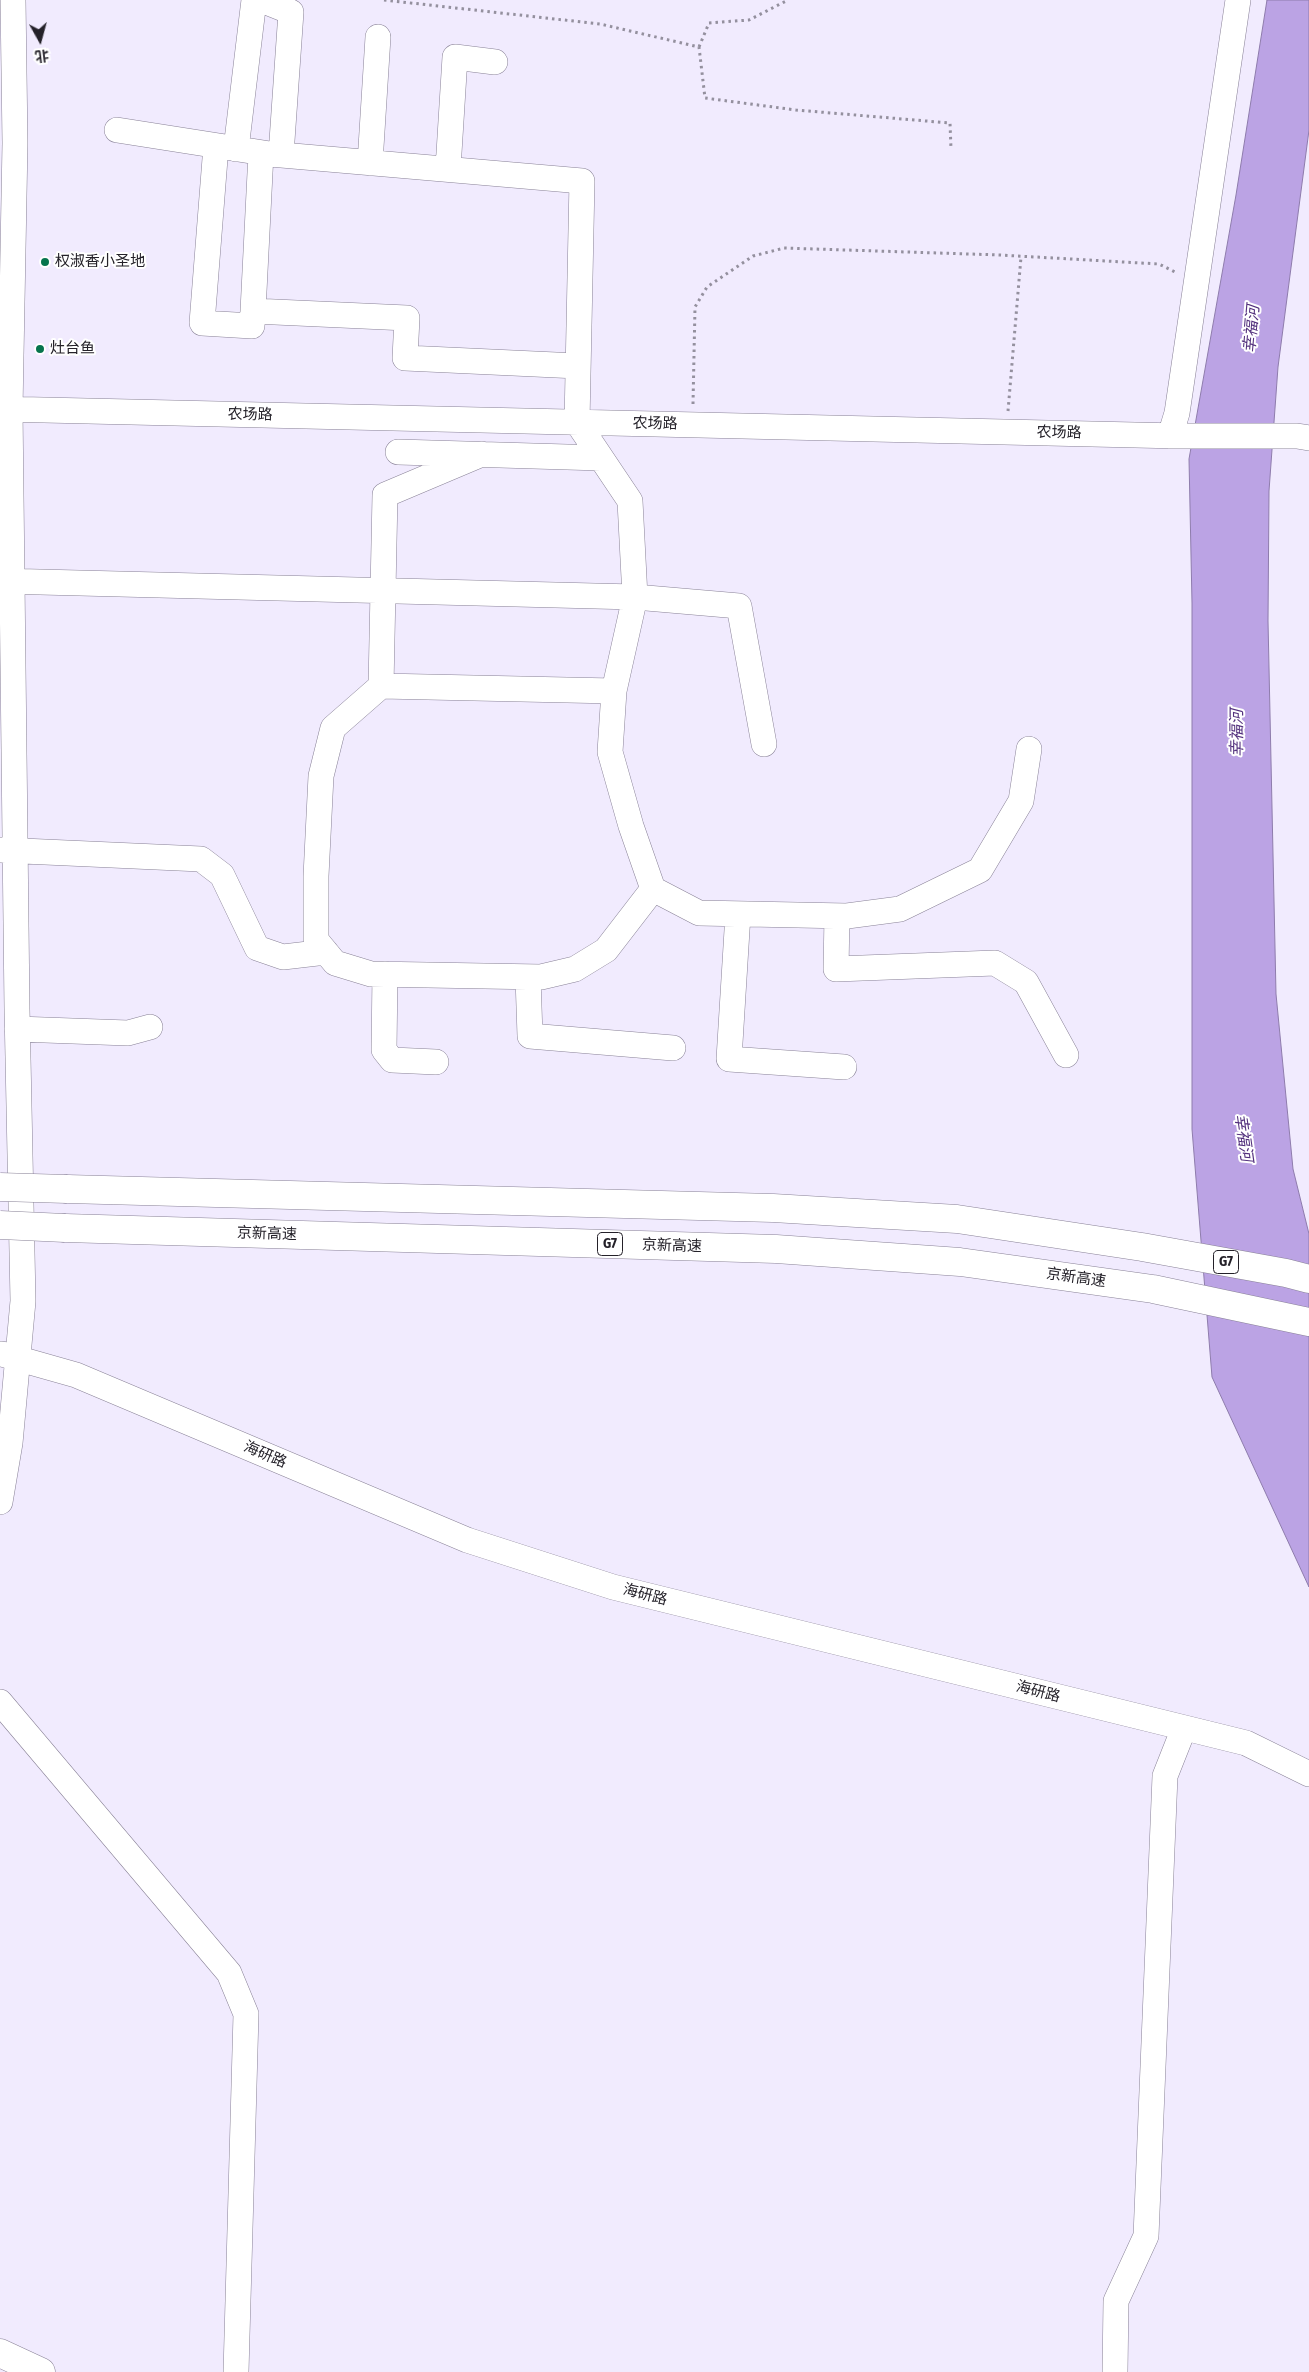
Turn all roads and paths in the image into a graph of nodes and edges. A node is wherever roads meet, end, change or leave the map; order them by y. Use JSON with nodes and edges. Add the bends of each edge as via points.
{"nodes":[{"id":1,"x":13,"y":0,"type":"edge"},
{"id":2,"x":254,"y":0,"type":"edge"},
{"id":3,"x":261,"y":0,"type":"edge"},
{"id":4,"x":384,"y":0,"type":"edge"},
{"id":5,"x":788,"y":0,"type":"edge"},
{"id":6,"x":1238,"y":0,"type":"edge"},
{"id":7,"x":378,"y":36,"type":"dead end"},
{"id":8,"x":699,"y":47,"type":"junction"},
{"id":9,"x":495,"y":62,"type":"dead end"},
{"id":10,"x":117,"y":130,"type":"dead end"},
{"id":11,"x":226,"y":147,"type":"junction"},
{"id":12,"x":951,"y":149,"type":"dead end"},
{"id":13,"x":271,"y":154,"type":"junction"},
{"id":14,"x":370,"y":163,"type":"junction"},
{"id":15,"x":448,"y":169,"type":"junction"},
{"id":16,"x":1020,"y":257,"type":"junction"},
{"id":17,"x":1196,"y":281,"type":"junction"},
{"id":18,"x":253,"y":311,"type":"junction"},
{"id":19,"x":578,"y":366,"type":"junction"},
{"id":20,"x":5,"y":409,"type":"edge"},
{"id":21,"x":577,"y":422,"type":"junction"},
{"id":22,"x":692,"y":425,"type":"junction"},
{"id":23,"x":1007,"y":432,"type":"junction"},
{"id":24,"x":1174,"y":436,"type":"junction"},
{"id":25,"x":1303,"y":437,"type":"edge"},
{"id":26,"x":398,"y":452,"type":"dead end"},
{"id":27,"x":482,"y":454,"type":"junction"},
{"id":28,"x":601,"y":458,"type":"junction"},
{"id":29,"x":6,"y":582,"type":"edge"},
{"id":30,"x":382,"y":591,"type":"junction"},
{"id":31,"x":636,"y":597,"type":"junction"},
{"id":32,"x":381,"y":686,"type":"junction"},
{"id":33,"x":614,"y":691,"type":"junction"},
{"id":34,"x":764,"y":744,"type":"dead end"},
{"id":35,"x":1029,"y":749,"type":"dead end"},
{"id":36,"x":8,"y":850,"type":"edge"},
{"id":37,"x":653,"y":889,"type":"junction"},
{"id":38,"x":738,"y":914,"type":"junction"},
{"id":39,"x":837,"y":916,"type":"junction"},
{"id":40,"x":326,"y":952,"type":"junction"},
{"id":41,"x":385,"y":974,"type":"junction"},
{"id":42,"x":528,"y":976,"type":"junction"},
{"id":43,"x":150,"y":1027,"type":"dead end"},
{"id":44,"x":17,"y":1029,"type":"junction"},
{"id":45,"x":673,"y":1048,"type":"dead end"},
{"id":46,"x":1066,"y":1055,"type":"dead end"},
{"id":47,"x":436,"y":1062,"type":"dead end"},
{"id":48,"x":844,"y":1068,"type":"dead end"},
{"id":49,"x":0,"y":1187,"type":"edge"},
{"id":50,"x":0,"y":1226,"type":"edge"},
{"id":51,"x":1309,"y":1279,"type":"edge"},
{"id":52,"x":1309,"y":1322,"type":"edge"},
{"id":53,"x":8,"y":1356,"type":"edge"},
{"id":54,"x":0,"y":1502,"type":"edge"},
{"id":55,"x":0,"y":1702,"type":"edge"},
{"id":56,"x":1184,"y":1728,"type":"junction"},
{"id":57,"x":1309,"y":1774,"type":"edge"},
{"id":58,"x":0,"y":2353,"type":"edge"},
{"id":59,"x":41,"y":2372,"type":"edge"},
{"id":60,"x":236,"y":2372,"type":"edge"},
{"id":61,"x":1115,"y":2372,"type":"edge"}],
"edges":[{"from":1,"to":20,"type":"street","via":[[15,143]]},
{"from":2,"to":11,"type":"street"},
{"from":3,"to":13,"type":"street","via":[[291,12]]},
{"from":4,"to":8,"type":"path","via":[[600,24]]},
{"from":5,"to":8,"type":"path","via":[[749,20],[709,22]]},
{"from":6,"to":17,"type":"street"},
{"from":7,"to":14,"type":"street"},
{"from":8,"to":12,"type":"path","via":[[705,98],[796,110],[950,123]]},
{"from":9,"to":15,"type":"street","via":[[455,57]]},
{"from":10,"to":11,"type":"street"},
{"from":11,"to":13,"type":"street"},
{"from":11,"to":18,"type":"street","via":[[202,323],[252,326]]},
{"from":13,"to":14,"type":"street"},
{"from":13,"to":18,"type":"street"},
{"from":14,"to":15,"type":"street"},
{"from":15,"to":19,"type":"street","via":[[582,181]]},
{"from":16,"to":17,"type":"path","via":[[1159,264]]},
{"from":16,"to":22,"type":"path","via":[[784,248],[753,256],[707,287],[695,307]]},
{"from":16,"to":23,"type":"path"},
{"from":17,"to":24,"type":"street"},
{"from":18,"to":19,"type":"street","via":[[407,318],[405,358]]},
{"from":19,"to":21,"type":"street"},
{"from":20,"to":21,"type":"street","name":"农场路"},
{"from":20,"to":29,"type":"street"},
{"from":21,"to":22,"type":"street","name":"农场路"},
{"from":21,"to":28,"type":"street"},
{"from":22,"to":23,"type":"street","name":"农场路"},
{"from":23,"to":24,"type":"street","name":"农场路"},
{"from":24,"to":25,"type":"street","name":"农场路"},
{"from":26,"to":27,"type":"street"},
{"from":27,"to":28,"type":"street"},
{"from":27,"to":30,"type":"street","via":[[386,495]]},
{"from":28,"to":31,"type":"street","via":[[630,501]]},
{"from":29,"to":30,"type":"street"},
{"from":29,"to":36,"type":"street"},
{"from":30,"to":31,"type":"street"},
{"from":30,"to":32,"type":"street"},
{"from":31,"to":33,"type":"street"},
{"from":31,"to":34,"type":"street","via":[[739,606]]},
{"from":32,"to":33,"type":"street"},
{"from":32,"to":40,"type":"street","via":[[333,728],[321,776],[316,940]]},
{"from":33,"to":37,"type":"street","via":[[610,752],[630,826]]},
{"from":35,"to":39,"type":"street","via":[[1021,801],[980,870],[900,909]]},
{"from":36,"to":40,"type":"street","via":[[201,859],[222,875],[257,948],[283,957]]},
{"from":36,"to":44,"type":"street"},
{"from":37,"to":38,"type":"street","via":[[699,913]]},
{"from":37,"to":42,"type":"street","via":[[606,950],[575,969],[542,977]]},
{"from":38,"to":39,"type":"street"},
{"from":38,"to":48,"type":"street","via":[[729,1059]]},
{"from":39,"to":46,"type":"street","via":[[836,969],[995,962],[1026,982]]},
{"from":40,"to":41,"type":"street","via":[[335,963],[371,974]]},
{"from":41,"to":42,"type":"street"},
{"from":41,"to":47,"type":"street","via":[[384,1050],[392,1060]]},
{"from":42,"to":45,"type":"street","via":[[530,1036]]},
{"from":43,"to":44,"type":"street","via":[[128,1033]]},
{"from":44,"to":53,"type":"street","via":[[23,1301]]},
{"from":49,"to":51,"type":"main road","number":"G7","bridge":true,"via":[[773,1208],[957,1219],[1142,1247]]},
{"from":50,"to":52,"type":"main road","name":"京新高速","number":"G7","bridge":true,"via":[[776,1249],[960,1262],[1153,1289]]},
{"from":53,"to":54,"type":"street","via":[[10,1443]]},
{"from":53,"to":56,"type":"street","name":"海研路","via":[[76,1375],[467,1540],[595,1581]]},
{"from":55,"to":60,"type":"street","via":[[229,1973],[246,2014]]},
{"from":56,"to":57,"type":"street","name":"海研路","via":[[1246,1743]]},
{"from":56,"to":61,"type":"street","via":[[1165,1776],[1146,2236],[1116,2301]]},
{"from":58,"to":59,"type":"main road"}]}
